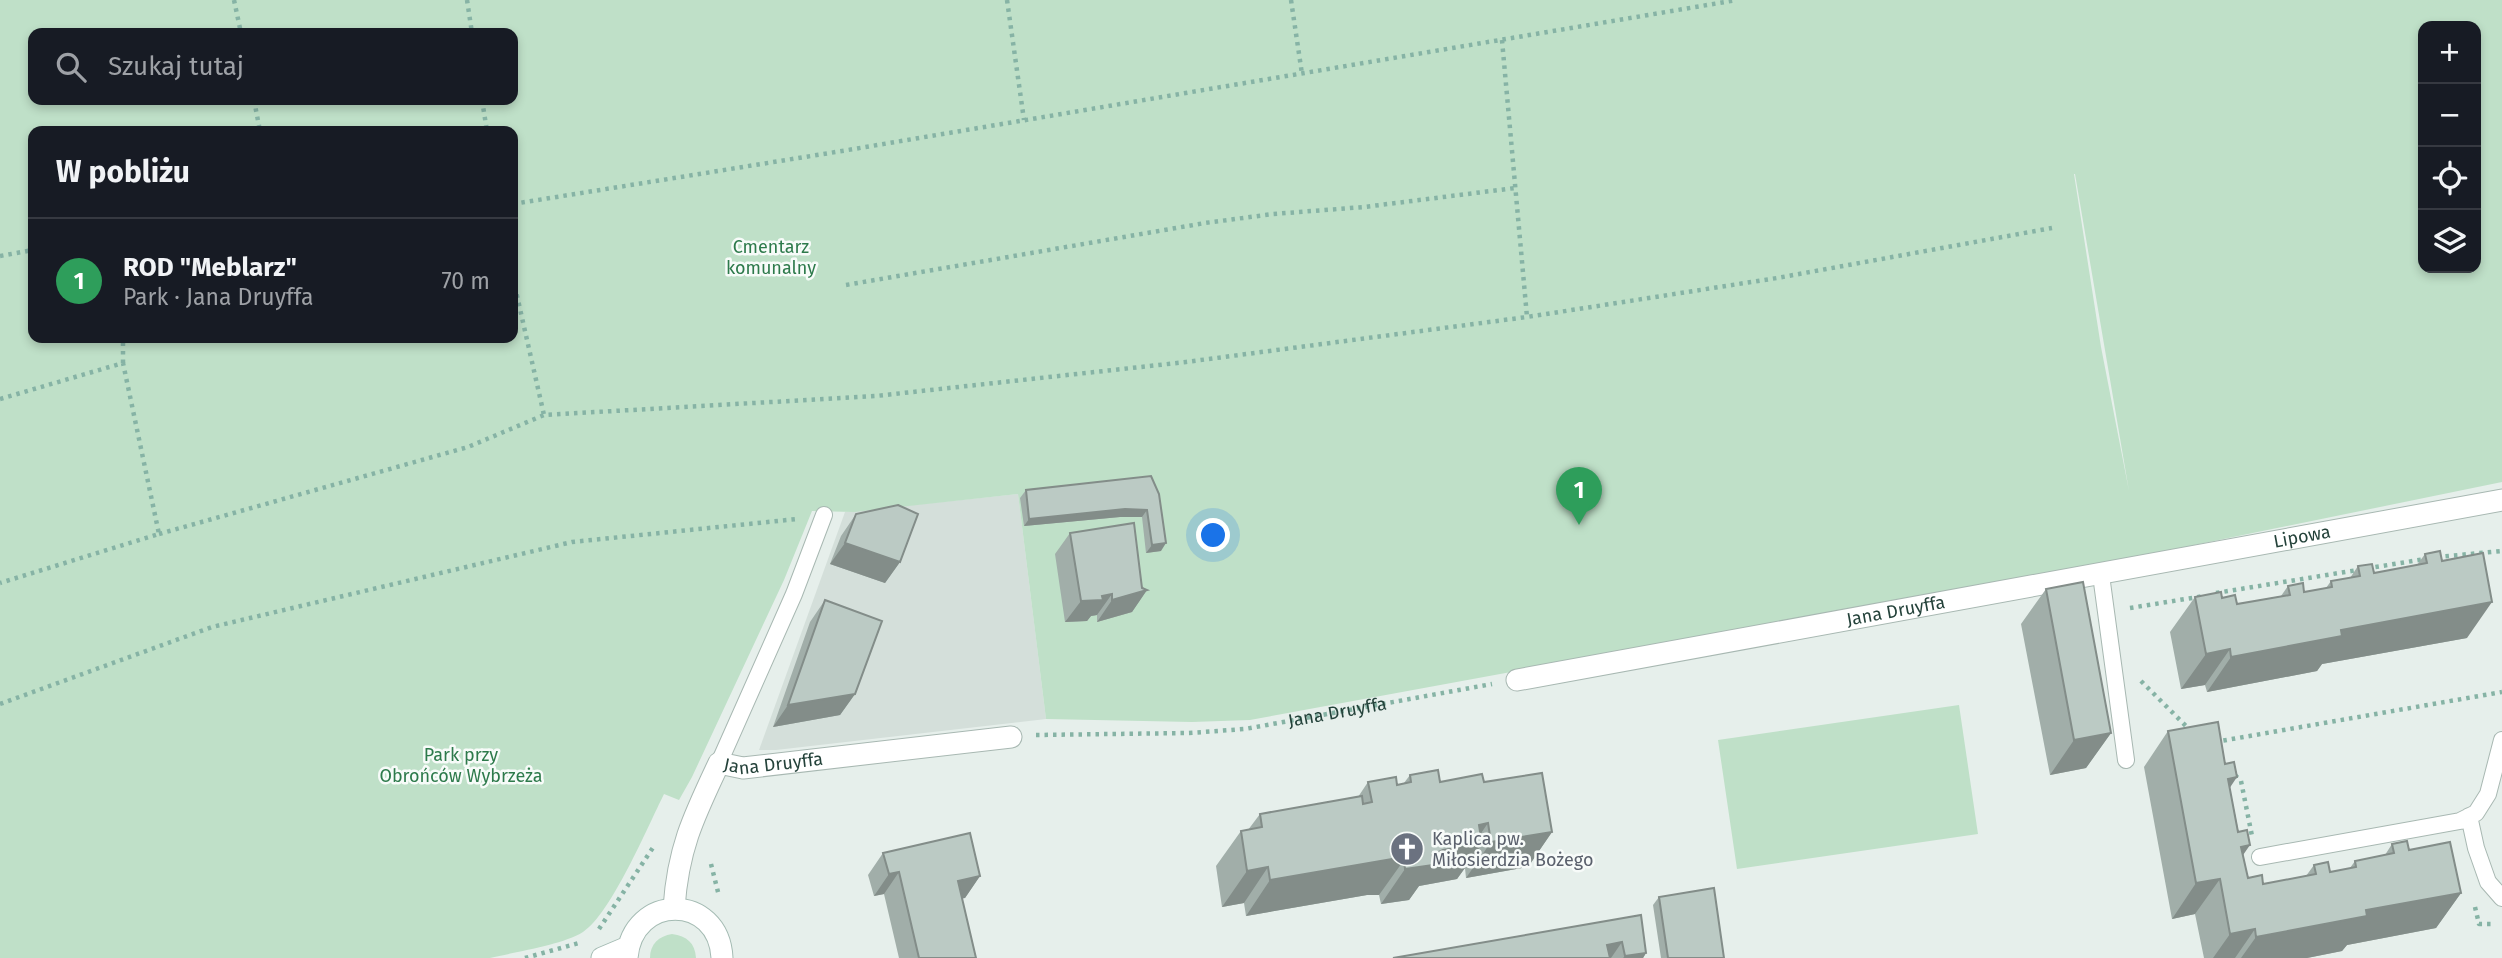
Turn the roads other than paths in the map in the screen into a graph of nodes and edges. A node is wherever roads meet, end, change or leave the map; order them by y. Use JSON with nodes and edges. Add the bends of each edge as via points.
{"nodes":[{"id":1,"x":2502,"y":500,"type":"edge"},
{"id":2,"x":824,"y":515,"type":"dead end"},
{"id":3,"x":2101,"y":575,"type":"junction"},
{"id":4,"x":1517,"y":680,"type":"road end"},
{"id":5,"x":1011,"y":737,"type":"road end"},
{"id":6,"x":2502,"y":740,"type":"edge"},
{"id":7,"x":2126,"y":761,"type":"dead end"},
{"id":8,"x":719,"y":763,"type":"junction"},
{"id":9,"x":2469,"y":816,"type":"junction"},
{"id":10,"x":2260,"y":857,"type":"dead end"},
{"id":11,"x":2502,"y":898,"type":"edge"},
{"id":12,"x":674,"y":908,"type":"junction"},
{"id":13,"x":627,"y":952,"type":"edge"},
{"id":14,"x":602,"y":958,"type":"edge"},
{"id":15,"x":722,"y":958,"type":"edge"}],
"edges":[{"from":1,"to":3,"type":"street","name":"Lipowa"},
{"from":2,"to":8,"type":"lane"},
{"from":3,"to":4,"type":"street","name":"Jana Druyffa"},
{"from":3,"to":7,"type":"lane"},
{"from":5,"to":8,"type":"street","name":"Jana Druyffa","via":[[743,768]]},
{"from":6,"to":9,"type":"lane","via":[[2488,794]]},
{"from":8,"to":12,"type":"street","name":"Jana Druyffa","via":[[689,826],[676,873]]},
{"from":9,"to":10,"type":"lane"},
{"from":9,"to":11,"type":"lane","via":[[2487,882]]},
{"from":12,"to":13,"type":"street","via":[[644,920],[633,932]]},
{"from":12,"to":15,"type":"street","via":[[690,911],[715,930]]},
{"from":13,"to":14,"type":"street"}]}
